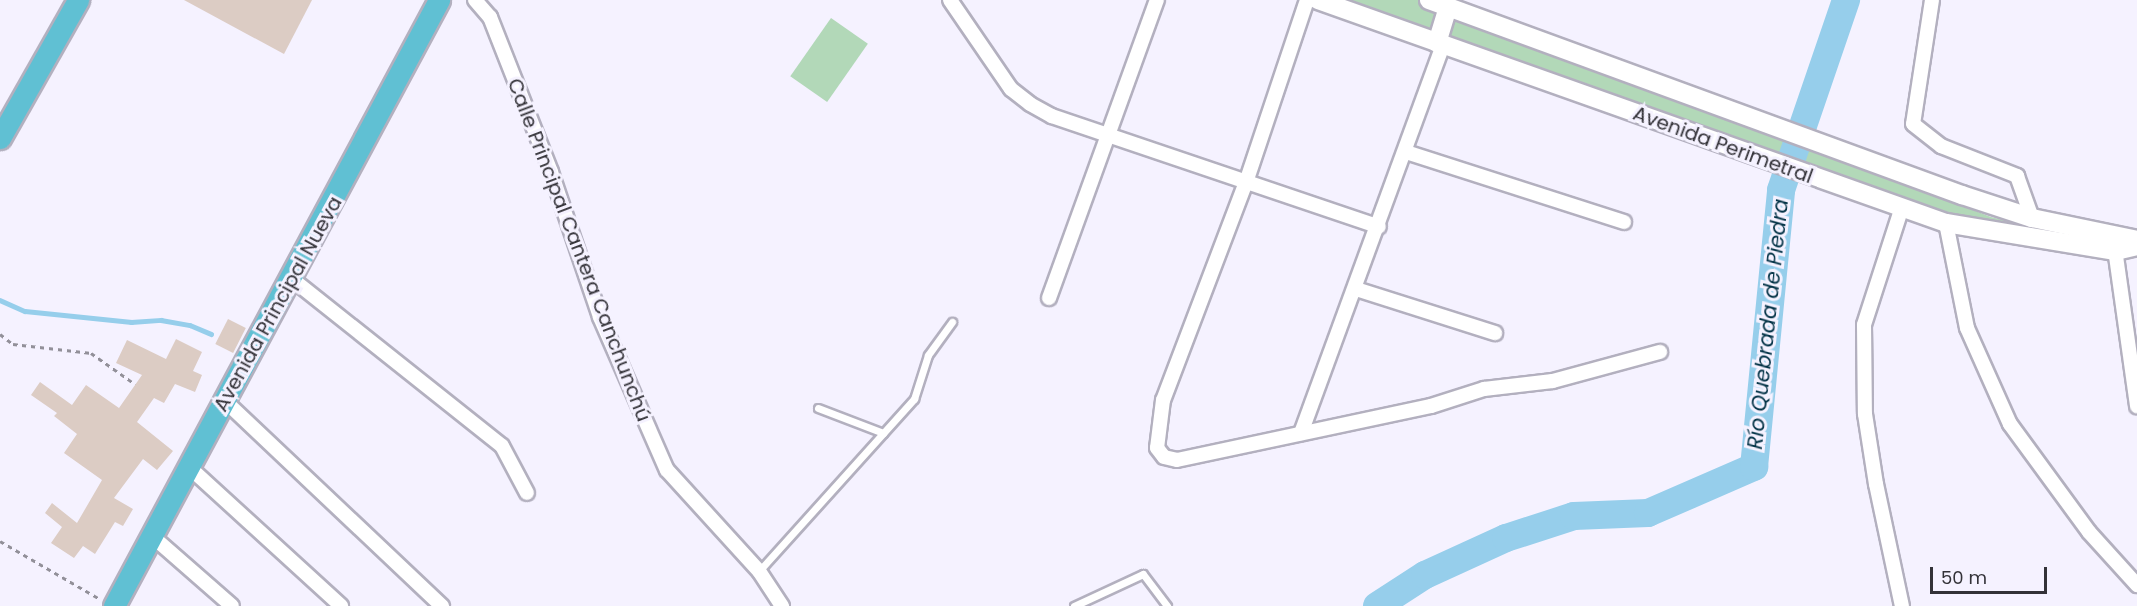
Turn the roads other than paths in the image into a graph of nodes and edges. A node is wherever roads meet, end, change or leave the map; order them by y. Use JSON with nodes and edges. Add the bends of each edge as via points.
{"nodes":[{"id":1,"x":78,"y":0,"type":"edge"},
{"id":2,"x":439,"y":0,"type":"edge"},
{"id":3,"x":475,"y":0,"type":"edge"},
{"id":4,"x":950,"y":0,"type":"edge"},
{"id":5,"x":1157,"y":0,"type":"edge"},
{"id":6,"x":1307,"y":0,"type":"edge"},
{"id":7,"x":1318,"y":0,"type":"edge"},
{"id":8,"x":1429,"y":0,"type":"edge"},
{"id":9,"x":1932,"y":0,"type":"edge"},
{"id":10,"x":1448,"y":7,"type":"junction"},
{"id":11,"x":1440,"y":44,"type":"junction"},
{"id":12,"x":1108,"y":134,"type":"junction"},
{"id":13,"x":0,"y":138,"type":"edge"},
{"id":14,"x":1406,"y":152,"type":"junction"},
{"id":15,"x":1246,"y":182,"type":"junction"},
{"id":16,"x":1902,"y":207,"type":"junction"},
{"id":17,"x":2032,"y":218,"type":"junction"},
{"id":18,"x":1624,"y":222,"type":"dead end"},
{"id":19,"x":1946,"y":223,"type":"junction"},
{"id":20,"x":1379,"y":228,"type":"junction"},
{"id":21,"x":2137,"y":240,"type":"edge"},
{"id":22,"x":2114,"y":243,"type":"junction"},
{"id":23,"x":2137,"y":246,"type":"edge"},
{"id":24,"x":292,"y":279,"type":"junction"},
{"id":25,"x":1356,"y":289,"type":"junction"},
{"id":26,"x":1049,"y":298,"type":"dead end"},
{"id":27,"x":952,"y":322,"type":"dead end"},
{"id":28,"x":1495,"y":333,"type":"dead end"},
{"id":29,"x":1660,"y":352,"type":"dead end"},
{"id":30,"x":225,"y":401,"type":"junction"},
{"id":31,"x":2137,"y":406,"type":"edge"},
{"id":32,"x":818,"y":408,"type":"dead end"},
{"id":33,"x":884,"y":433,"type":"junction"},
{"id":34,"x":1301,"y":433,"type":"junction"},
{"id":35,"x":189,"y":468,"type":"junction"},
{"id":36,"x":527,"y":493,"type":"dead end"},
{"id":37,"x":152,"y":536,"type":"junction"},
{"id":38,"x":759,"y":571,"type":"junction"},
{"id":39,"x":2137,"y":585,"type":"edge"},
{"id":40,"x":108,"y":603,"type":"edge"},
{"id":41,"x":232,"y":606,"type":"edge"},
{"id":42,"x":341,"y":606,"type":"edge"},
{"id":43,"x":442,"y":606,"type":"edge"},
{"id":44,"x":782,"y":606,"type":"edge"},
{"id":45,"x":1074,"y":606,"type":"edge"},
{"id":46,"x":1167,"y":606,"type":"edge"},
{"id":47,"x":1902,"y":606,"type":"edge"}],
"edges":[{"from":1,"to":13,"type":"highway"},
{"from":2,"to":24,"type":"highway","name":"Avenida Principal Nueva"},
{"from":3,"to":38,"type":"street","name":"Calle Principal Cantera Canchunchú","via":[[490,17],[552,172],[600,317],[667,470]]},
{"from":4,"to":12,"type":"street","via":[[1011,89],[1052,116]]},
{"from":5,"to":12,"type":"street"},
{"from":6,"to":15,"type":"street"},
{"from":7,"to":11,"type":"main road","name":"Avenida Perimetral"},
{"from":8,"to":10,"type":"main road","name":"Avenida Perimetral"},
{"from":9,"to":17,"type":"street","via":[[1913,124],[1941,146],[2017,176]]},
{"from":10,"to":11,"type":"main road"},
{"from":10,"to":17,"type":"main road","name":"Avenida Perimetral","via":[[1722,110]]},
{"from":11,"to":14,"type":"street"},
{"from":11,"to":16,"type":"main road","name":"Avenida Perimetral"},
{"from":12,"to":15,"type":"street"},
{"from":12,"to":26,"type":"street"},
{"from":14,"to":18,"type":"street"},
{"from":14,"to":20,"type":"street"},
{"from":15,"to":20,"type":"street"},
{"from":15,"to":34,"type":"street","via":[[1163,400],[1156,448],[1164,457],[1177,460]]},
{"from":16,"to":19,"type":"main road","name":"Avenida Perimetral"},
{"from":16,"to":47,"type":"street","via":[[1864,325],[1865,414]]},
{"from":17,"to":22,"type":"main road","name":"Avenida Perimetral"},
{"from":19,"to":22,"type":"main road","name":"Avenida Perimetral"},
{"from":19,"to":39,"type":"street","via":[[1967,328],[2010,424],[2089,532]]},
{"from":20,"to":25,"type":"street"},
{"from":21,"to":22,"type":"main road","name":"Avenida Perimetral"},
{"from":22,"to":23,"type":"main road","name":"Avenida Perimetral"},
{"from":22,"to":31,"type":"street"},
{"from":24,"to":30,"type":"highway","name":"Avenida Principal Nueva"},
{"from":24,"to":36,"type":"street","via":[[502,446]]},
{"from":25,"to":28,"type":"street"},
{"from":25,"to":34,"type":"street"},
{"from":27,"to":33,"type":"lane","via":[[928,355],[914,399]]},
{"from":29,"to":34,"type":"street","via":[[1553,381],[1484,388],[1431,406]]},
{"from":30,"to":35,"type":"highway","name":"Avenida Principal Nueva"},
{"from":30,"to":43,"type":"street"},
{"from":32,"to":33,"type":"lane"},
{"from":33,"to":38,"type":"lane"},
{"from":35,"to":37,"type":"highway","name":"Avenida Principal Nueva"},
{"from":35,"to":42,"type":"street"},
{"from":37,"to":40,"type":"highway","name":"Avenida Principal Nueva"},
{"from":37,"to":41,"type":"street"},
{"from":38,"to":44,"type":"street","name":"Calle Principal Cantera Canchunchú"},
{"from":45,"to":46,"type":"lane","via":[[1143,574]]}]}
